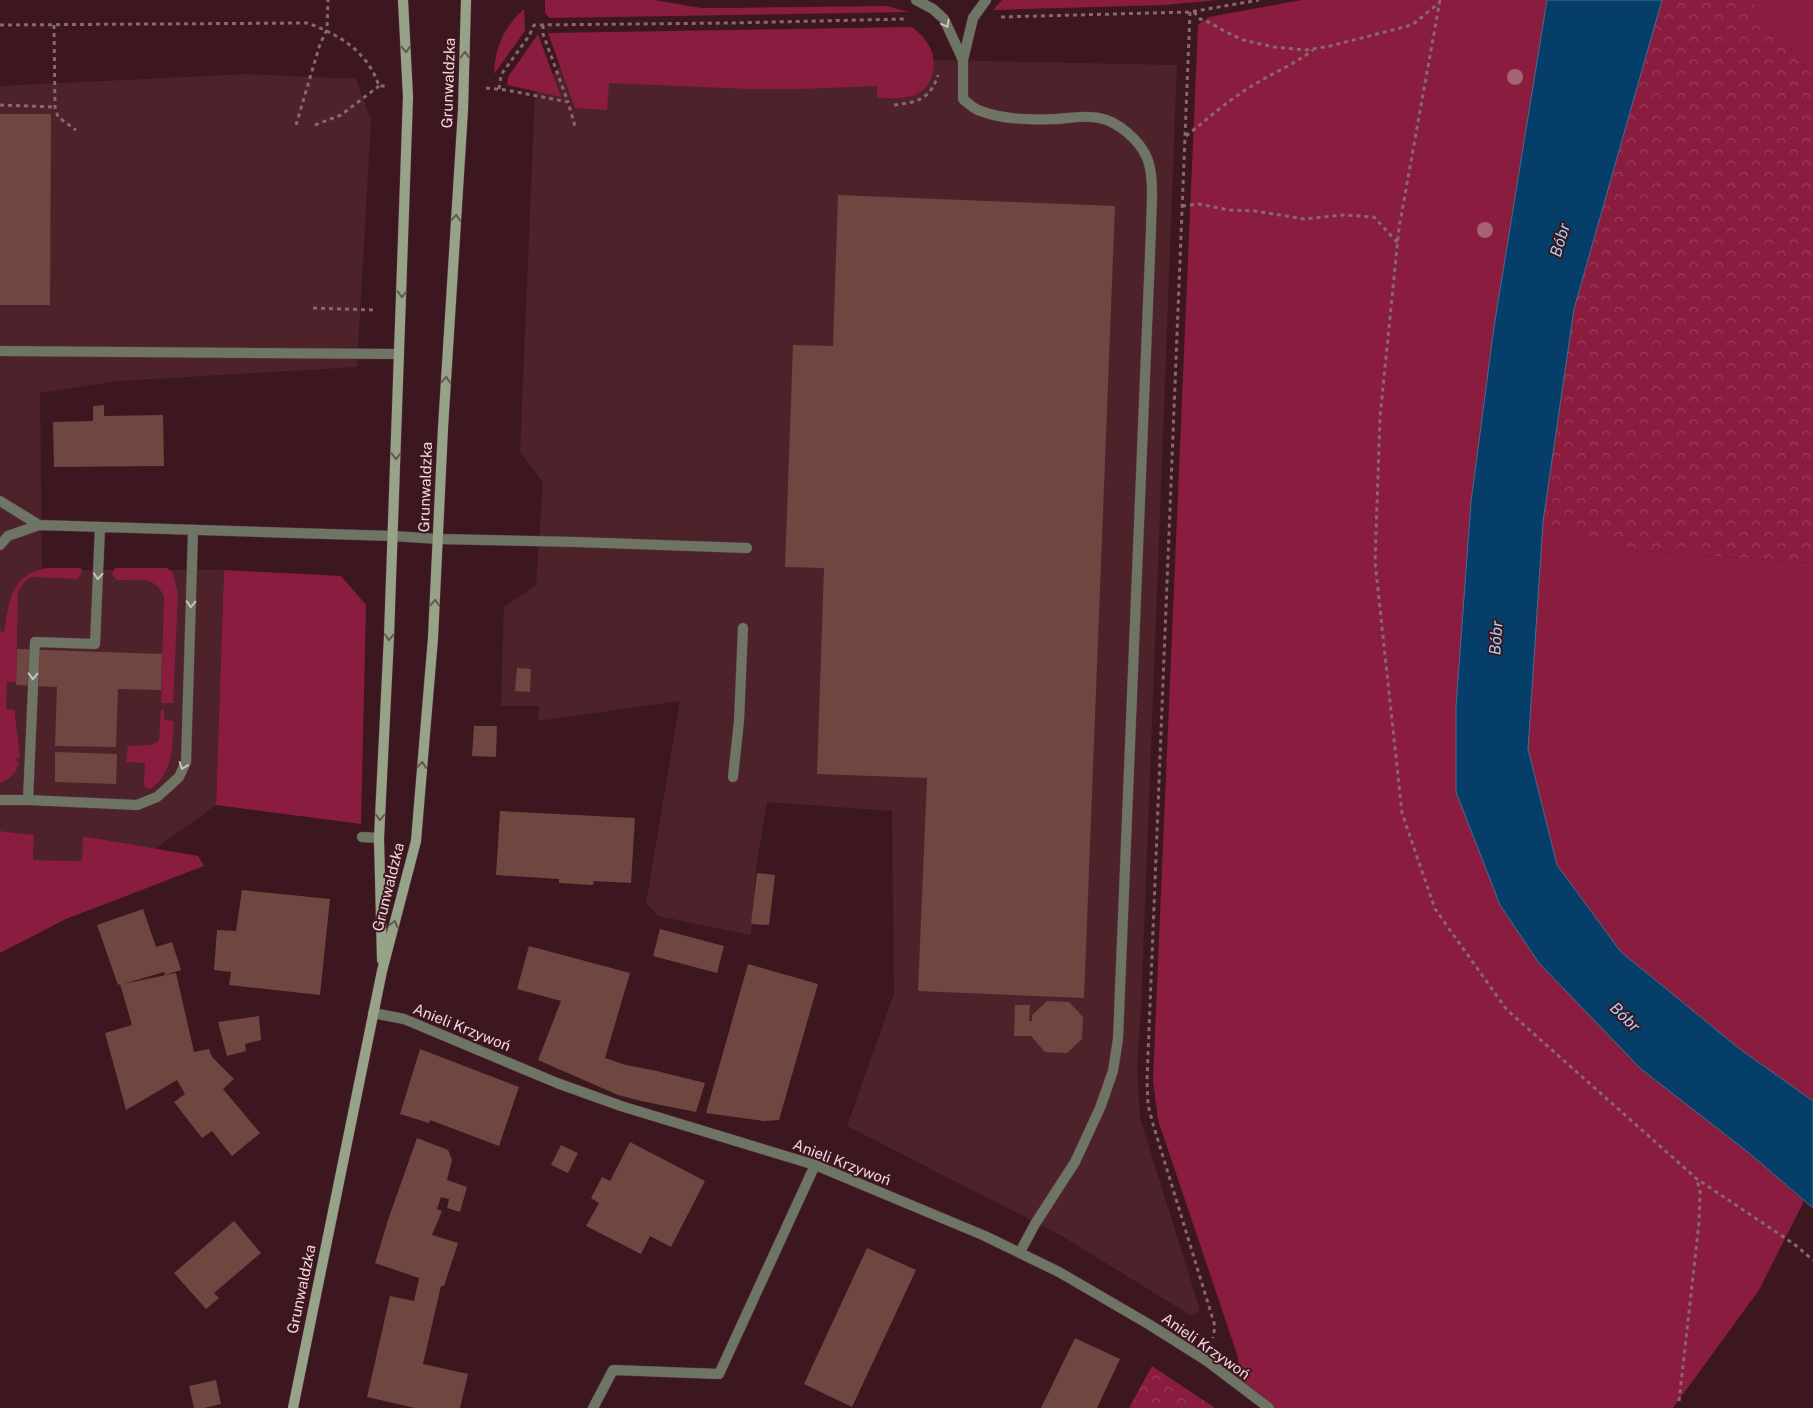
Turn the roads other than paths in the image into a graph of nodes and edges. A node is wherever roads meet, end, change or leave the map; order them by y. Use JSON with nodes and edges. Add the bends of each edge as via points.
{"nodes":[{"id":1,"x":403,"y":0,"type":"edge"},
{"id":2,"x":466,"y":0,"type":"edge"},
{"id":3,"x":916,"y":0,"type":"edge"},
{"id":4,"x":986,"y":0,"type":"edge"},
{"id":5,"x":963,"y":60,"type":"junction"},
{"id":6,"x":0,"y":350,"type":"edge"},
{"id":7,"x":400,"y":354,"type":"junction"},
{"id":8,"x":0,"y":501,"type":"edge"},
{"id":9,"x":38,"y":525,"type":"junction"},
{"id":10,"x":100,"y":527,"type":"junction"},
{"id":11,"x":192,"y":531,"type":"junction"},
{"id":12,"x":393,"y":536,"type":"junction"},
{"id":13,"x":438,"y":540,"type":"junction"},
{"id":14,"x":0,"y":545,"type":"edge"},
{"id":15,"x":748,"y":548,"type":"dead end"},
{"id":16,"x":743,"y":628,"type":"dead end"},
{"id":17,"x":733,"y":777,"type":"dead end"},
{"id":18,"x":0,"y":800,"type":"edge"},
{"id":19,"x":28,"y":800,"type":"junction"},
{"id":20,"x":362,"y":837,"type":"dead end"},
{"id":21,"x":379,"y":838,"type":"junction"},
{"id":22,"x":382,"y":971,"type":"junction"},
{"id":23,"x":373,"y":1013,"type":"junction"},
{"id":24,"x":815,"y":1165,"type":"junction"},
{"id":25,"x":1020,"y":1252,"type":"junction"},
{"id":26,"x":293,"y":1408,"type":"edge"},
{"id":27,"x":593,"y":1408,"type":"edge"},
{"id":28,"x":1269,"y":1408,"type":"edge"}],
"edges":[{"from":1,"to":7,"type":"street","name":"Grunwaldzka","one_way":true,"via":[[408,97]]},
{"from":13,"to":2,"type":"street","name":"Grunwaldzka","one_way":true,"via":[[442,428],[463,110]]},
{"from":3,"to":5,"type":"street","one_way":true,"via":[[934,9],[944,19]]},
{"from":4,"to":5,"type":"street","via":[[973,18]]},
{"from":5,"to":25,"type":"street","via":[[963,99],[977,110],[1024,118],[1101,118],[1113,123],[1139,144],[1148,159],[1151,179],[1118,1039],[1113,1070],[1100,1108],[1075,1162]]},
{"from":6,"to":7,"type":"street"},
{"from":7,"to":12,"type":"street","name":"Grunwaldzka","one_way":true},
{"from":8,"to":9,"type":"street"},
{"from":9,"to":10,"type":"street"},
{"from":9,"to":14,"type":"street","via":[[8,536]]},
{"from":10,"to":11,"type":"street"},
{"from":10,"to":19,"type":"street","one_way":true,"via":[[94,644],[35,642]]},
{"from":11,"to":12,"type":"street"},
{"from":11,"to":19,"type":"street","one_way":true,"via":[[186,762],[179,777],[157,797],[137,805]]},
{"from":12,"to":13,"type":"street"},
{"from":12,"to":21,"type":"street","name":"Grunwaldzka","one_way":true},
{"from":13,"to":15,"type":"street"},
{"from":22,"to":13,"type":"street","name":"Grunwaldzka","one_way":true,"via":[[416,840]]},
{"from":16,"to":17,"type":"street"},
{"from":18,"to":19,"type":"street"},
{"from":20,"to":21,"type":"street"},
{"from":21,"to":22,"type":"street","name":"Grunwaldzka"},
{"from":22,"to":23,"type":"street","name":"Grunwaldzka"},
{"from":23,"to":24,"type":"street","name":"Anieli Krzywoń","via":[[404,1019],[620,1106]]},
{"from":23,"to":26,"type":"street","name":"Grunwaldzka"},
{"from":24,"to":25,"type":"street","name":"Anieli Krzywoń"},
{"from":24,"to":27,"type":"street","via":[[718,1374],[613,1370]]},
{"from":25,"to":28,"type":"street","name":"Anieli Krzywoń","via":[[1150,1325],[1207,1361]]}]}
